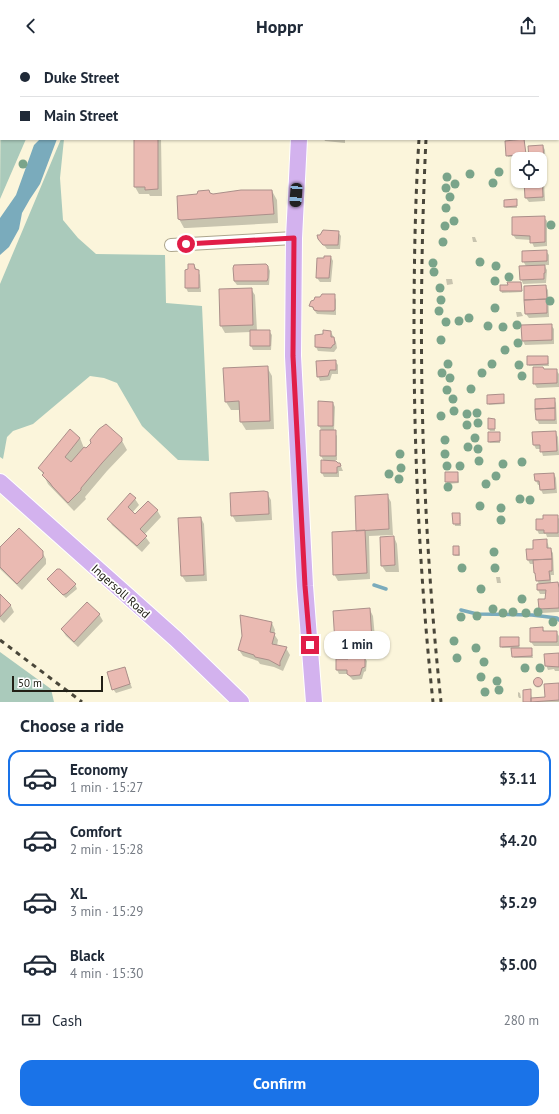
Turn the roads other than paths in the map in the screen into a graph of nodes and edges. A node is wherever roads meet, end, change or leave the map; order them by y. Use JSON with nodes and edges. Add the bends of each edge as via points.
{"nodes":[{"id":1,"x":299,"y":140,"type":"edge"},
{"id":2,"x":294,"y":238,"type":"junction"},
{"id":3,"x":171,"y":245,"type":"dead end"},
{"id":4,"x":0,"y":482,"type":"edge"},
{"id":5,"x":241,"y":702,"type":"edge"},
{"id":6,"x":314,"y":702,"type":"edge"}],
"edges":[{"from":1,"to":2,"type":"main road"},
{"from":2,"to":3,"type":"street"},
{"from":2,"to":6,"type":"main road","via":[[293,356]]},
{"from":4,"to":5,"type":"main road","name":"Ingersoll Road","via":[[176,639]]}]}
